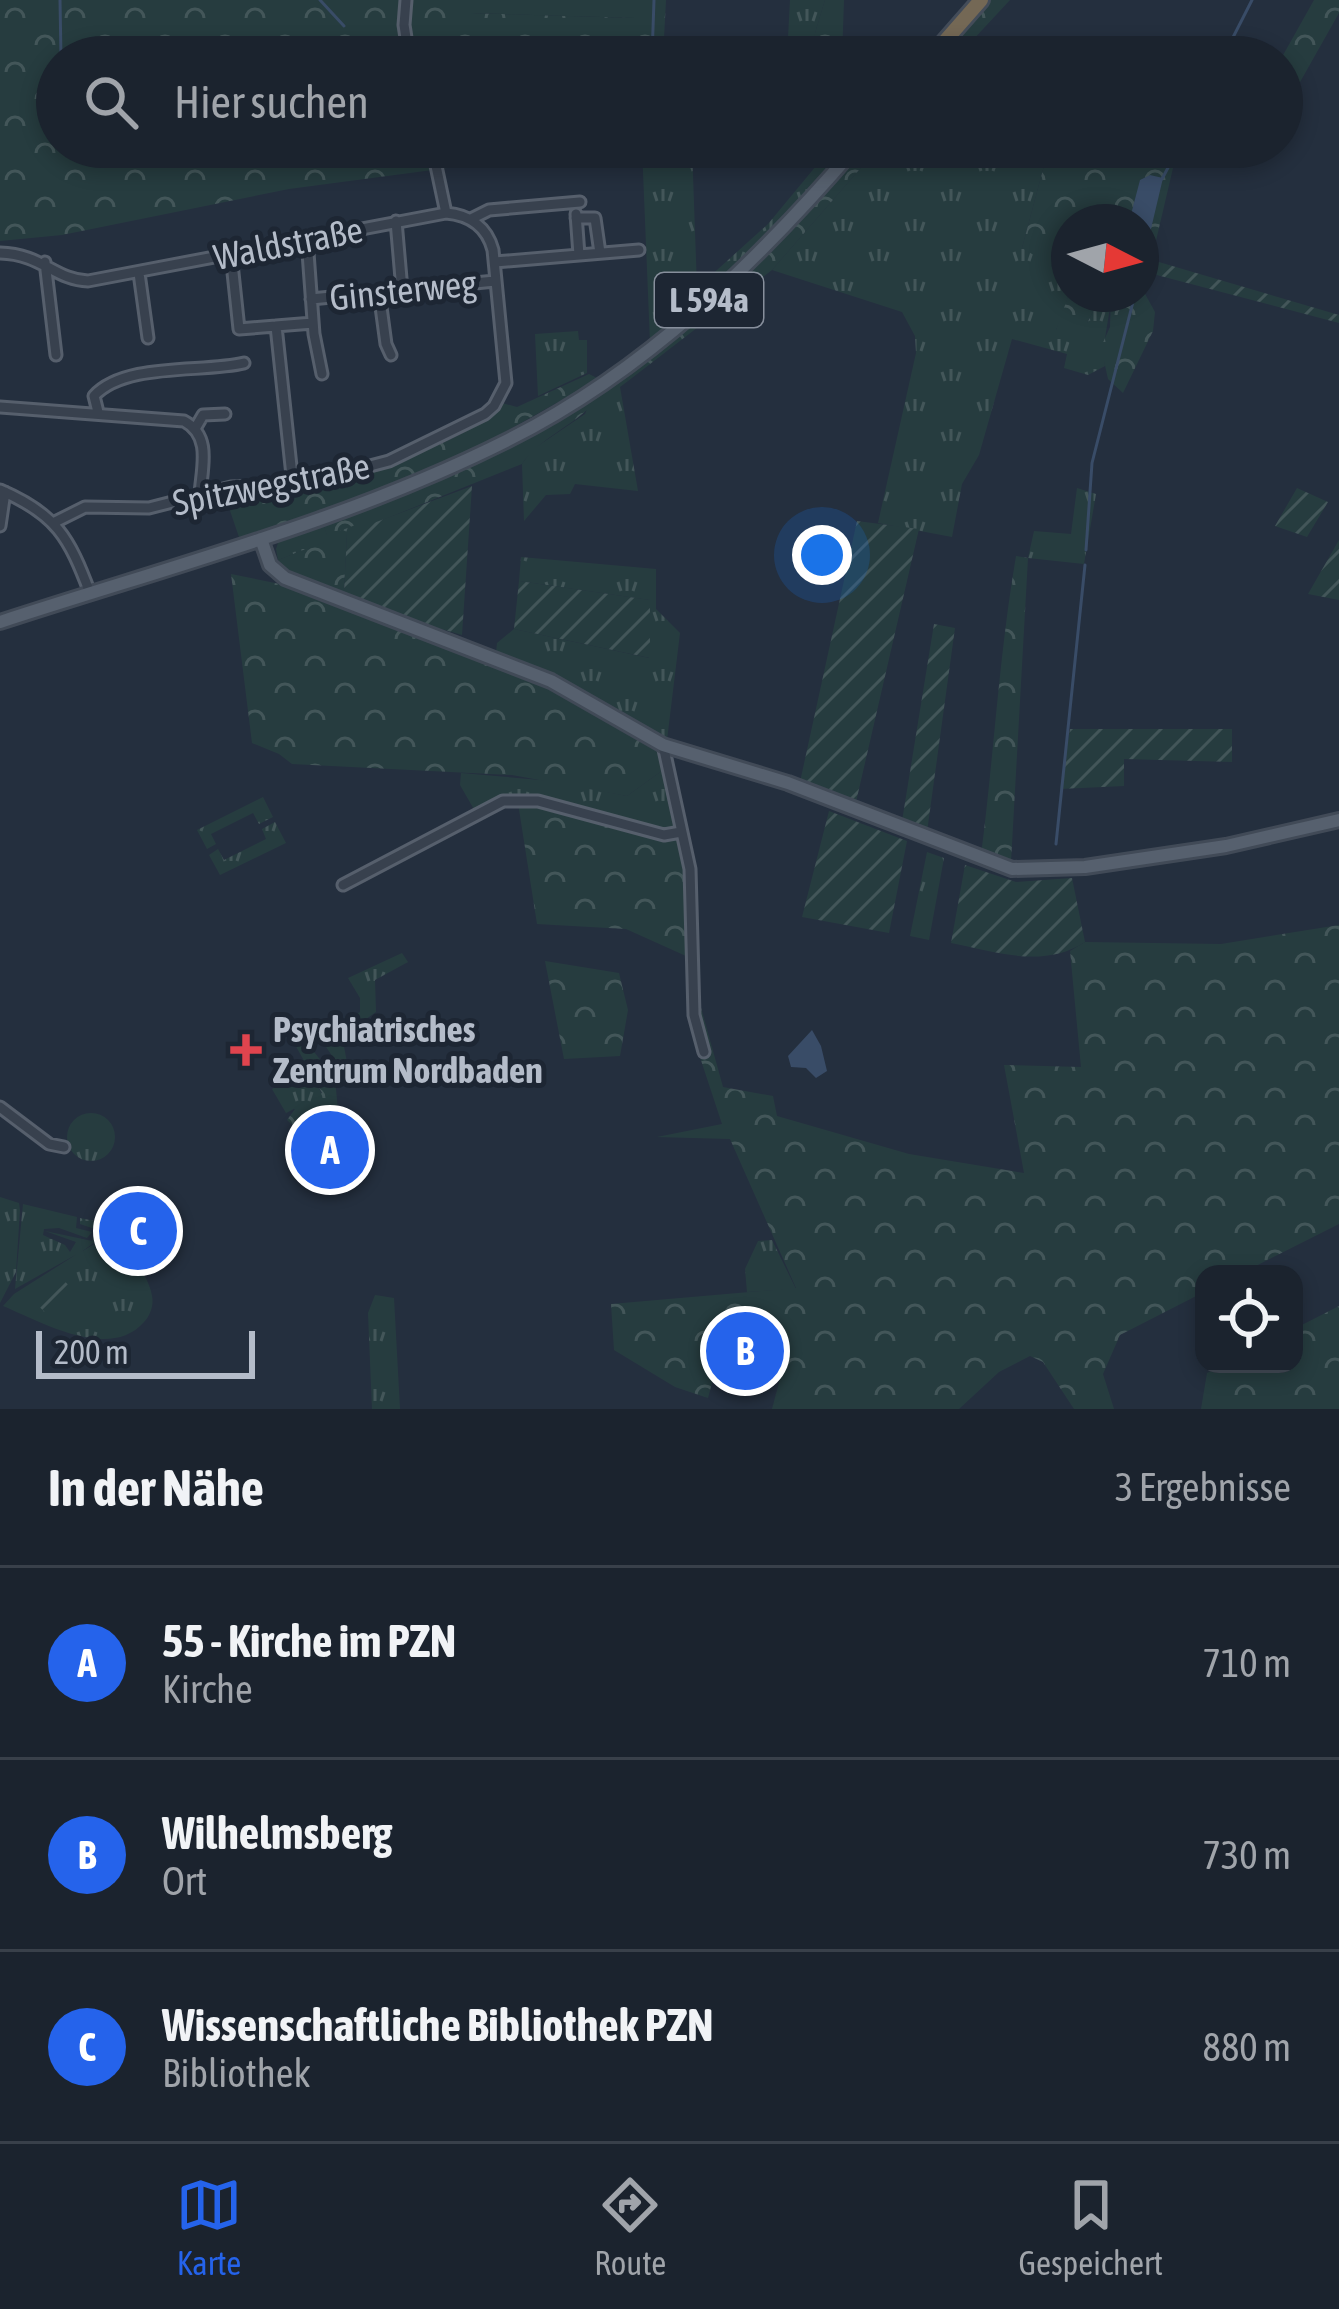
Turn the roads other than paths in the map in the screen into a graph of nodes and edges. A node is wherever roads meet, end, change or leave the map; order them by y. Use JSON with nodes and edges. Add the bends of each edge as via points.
{"nodes":[{"id":1,"x":406,"y":0,"type":"edge"},
{"id":2,"x":981,"y":0,"type":"edge"},
{"id":3,"x":409,"y":36,"type":"edge"},
{"id":4,"x":949,"y":36,"type":"edge"},
{"id":5,"x":437,"y":168,"type":"edge"},
{"id":6,"x":838,"y":168,"type":"edge"},
{"id":7,"x":446,"y":213,"type":"junction"},
{"id":8,"x":576,"y":218,"type":"junction"},
{"id":9,"x":471,"y":219,"type":"junction"},
{"id":10,"x":396,"y":221,"type":"junction"},
{"id":11,"x":307,"y":238,"type":"junction"},
{"id":12,"x":639,"y":250,"type":"dead end"},
{"id":13,"x":0,"y":253,"type":"edge"},
{"id":14,"x":599,"y":253,"type":"junction"},
{"id":15,"x":231,"y":254,"type":"junction"},
{"id":16,"x":579,"y":255,"type":"junction"},
{"id":17,"x":45,"y":262,"type":"junction"},
{"id":18,"x":495,"y":262,"type":"junction"},
{"id":19,"x":140,"y":273,"type":"junction"},
{"id":20,"x":495,"y":280,"type":"junction"},
{"id":21,"x":402,"y":290,"type":"junction"},
{"id":22,"x":380,"y":292,"type":"junction"},
{"id":23,"x":310,"y":299,"type":"junction"},
{"id":24,"x":313,"y":322,"type":"junction"},
{"id":25,"x":276,"y":326,"type":"junction"},
{"id":26,"x":148,"y":338,"type":"dead end"},
{"id":27,"x":56,"y":355,"type":"dead end"},
{"id":28,"x":391,"y":355,"type":"dead end"},
{"id":29,"x":244,"y":364,"type":"dead end"},
{"id":30,"x":322,"y":374,"type":"dead end"},
{"id":31,"x":0,"y":406,"type":"edge"},
{"id":32,"x":98,"y":412,"type":"junction"},
{"id":33,"x":224,"y":414,"type":"dead end"},
{"id":34,"x":196,"y":427,"type":"junction"},
{"id":35,"x":293,"y":485,"type":"junction"},
{"id":36,"x":3,"y":491,"type":"edge"},
{"id":37,"x":200,"y":494,"type":"junction"},
{"id":38,"x":56,"y":522,"type":"junction"},
{"id":39,"x":0,"y":526,"type":"edge"},
{"id":40,"x":261,"y":539,"type":"junction"},
{"id":41,"x":90,"y":592,"type":"junction"},
{"id":42,"x":0,"y":622,"type":"edge"},
{"id":43,"x":663,"y":745,"type":"junction"},
{"id":44,"x":1339,"y":820,"type":"edge"},
{"id":45,"x":681,"y":832,"type":"junction"},
{"id":46,"x":343,"y":885,"type":"dead end"},
{"id":47,"x":704,"y":1052,"type":"dead end"},
{"id":48,"x":0,"y":1107,"type":"edge"},
{"id":49,"x":64,"y":1147,"type":"dead end"}],
"edges":[{"from":1,"to":3,"type":"street"},
{"from":2,"to":4,"type":"highway"},
{"from":5,"to":7,"type":"street"},
{"from":6,"to":40,"type":"main road","number":"L 594a","via":[[684,322],[537,424],[374,499]]},
{"from":7,"to":9,"type":"street","name":"Waldstraße"},
{"from":7,"to":10,"type":"street","name":"Waldstraße"},
{"from":8,"to":9,"type":"street","name":"Waldstraße","via":[[578,202],[489,210]]},
{"from":8,"to":14,"type":"street","via":[[595,218]]},
{"from":8,"to":16,"type":"street"},
{"from":9,"to":18,"type":"street","name":"Spitzwegstraße","via":[[491,240]]},
{"from":10,"to":11,"type":"street","name":"Waldstraße"},
{"from":10,"to":21,"type":"street"},
{"from":11,"to":15,"type":"street","name":"Waldstraße"},
{"from":11,"to":23,"type":"street"},
{"from":12,"to":14,"type":"street"},
{"from":13,"to":17,"type":"street","name":"Waldstraße"},
{"from":14,"to":16,"type":"street"},
{"from":15,"to":19,"type":"street","name":"Waldstraße"},
{"from":15,"to":25,"type":"street","via":[[239,329]]},
{"from":16,"to":18,"type":"street"},
{"from":17,"to":19,"type":"street","name":"Waldstraße","via":[[76,281]]},
{"from":17,"to":27,"type":"street"},
{"from":18,"to":20,"type":"street","name":"Spitzwegstraße"},
{"from":19,"to":26,"type":"street"},
{"from":20,"to":21,"type":"street","name":"Ginsterweg"},
{"from":20,"to":35,"type":"street","name":"Spitzwegstraße","via":[[506,383],[494,406],[388,461]]},
{"from":21,"to":22,"type":"street","name":"Ginsterweg"},
{"from":22,"to":23,"type":"street","name":"Ginsterweg"},
{"from":22,"to":28,"type":"street"},
{"from":23,"to":24,"type":"street"},
{"from":24,"to":25,"type":"street"},
{"from":24,"to":30,"type":"street"},
{"from":25,"to":35,"type":"street"},
{"from":29,"to":32,"type":"street","via":[[172,367],[104,387],[94,396]]},
{"from":31,"to":32,"type":"street"},
{"from":32,"to":34,"type":"street"},
{"from":33,"to":34,"type":"street","via":[[203,415]]},
{"from":34,"to":37,"type":"street","via":[[204,445]]},
{"from":35,"to":37,"type":"street","name":"Spitzwegstraße"},
{"from":36,"to":38,"type":"street"},
{"from":36,"to":39,"type":"street"},
{"from":37,"to":38,"type":"street","name":"Spitzwegstraße","via":[[132,511],[85,507]]},
{"from":38,"to":41,"type":"street"},
{"from":40,"to":41,"type":"main road"},
{"from":40,"to":43,"type":"main road","via":[[285,578],[551,681]]},
{"from":41,"to":42,"type":"main road"},
{"from":43,"to":44,"type":"main road","via":[[788,783],[1012,869],[1226,846]]},
{"from":43,"to":45,"type":"street"},
{"from":45,"to":46,"type":"street","via":[[664,835],[525,800],[494,804]]},
{"from":45,"to":47,"type":"street","via":[[690,869],[694,1015]]},
{"from":48,"to":49,"type":"street"}]}
